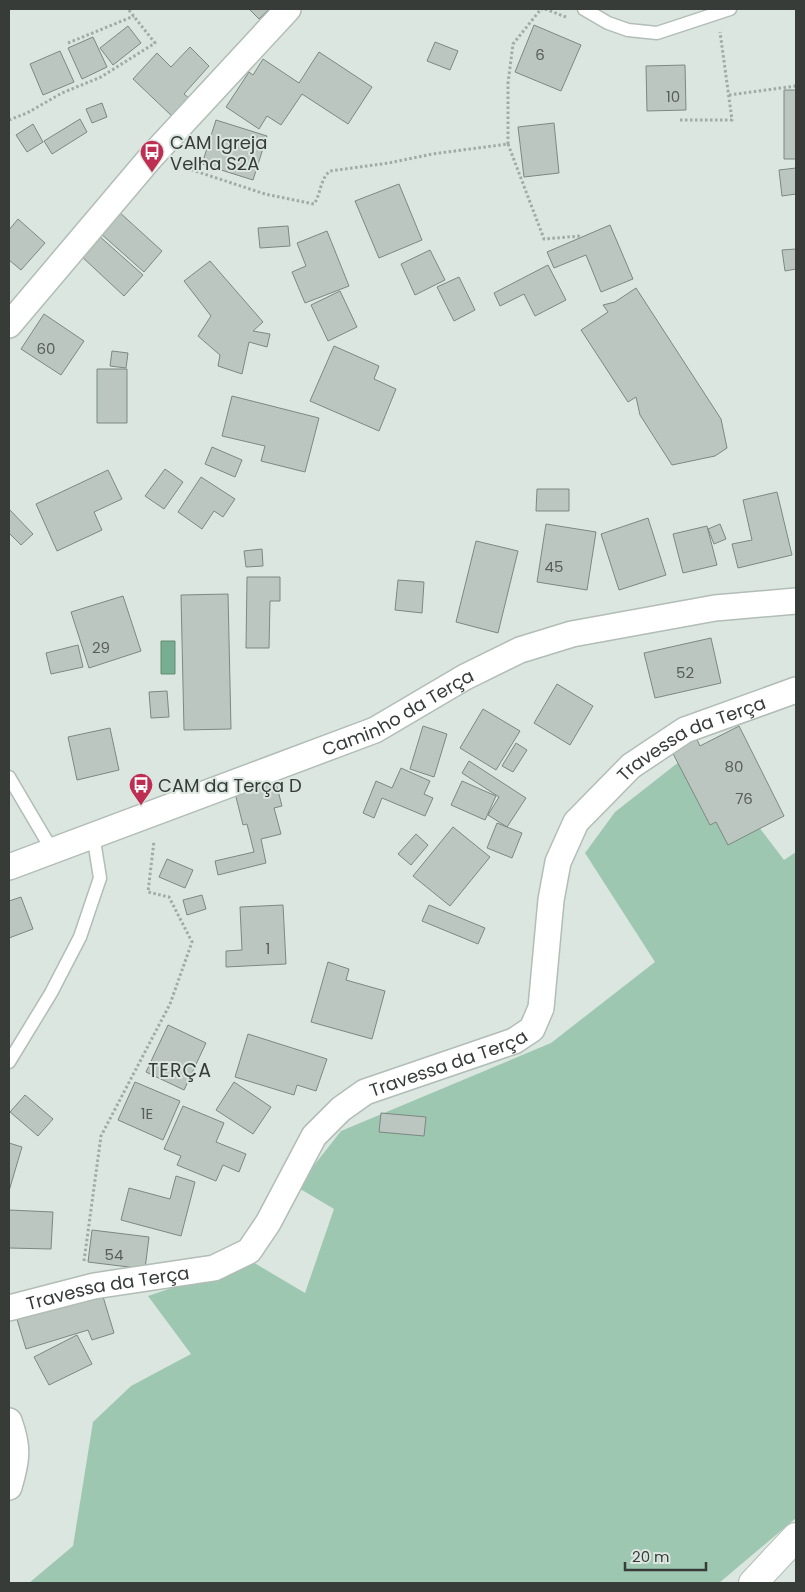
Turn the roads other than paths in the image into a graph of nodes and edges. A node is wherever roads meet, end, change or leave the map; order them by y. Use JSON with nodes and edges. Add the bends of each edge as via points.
{"nodes":[{"id":1,"x":288,"y":9,"type":"edge"},
{"id":2,"x":584,"y":9,"type":"edge"},
{"id":3,"x":724,"y":11,"type":"edge"},
{"id":4,"x":9,"y":325,"type":"edge"},
{"id":5,"x":796,"y":601,"type":"edge"},
{"id":6,"x":796,"y":690,"type":"edge"},
{"id":7,"x":9,"y":777,"type":"edge"},
{"id":8,"x":93,"y":834,"type":"junction"},
{"id":9,"x":52,"y":850,"type":"junction"},
{"id":10,"x":9,"y":867,"type":"edge"},
{"id":11,"x":9,"y":1062,"type":"edge"},
{"id":12,"x":9,"y":1308,"type":"edge"},
{"id":13,"x":9,"y":1420,"type":"edge"},
{"id":14,"x":9,"y":1487,"type":"edge"},
{"id":15,"x":796,"y":1537,"type":"edge"},
{"id":16,"x":753,"y":1583,"type":"edge"}],
"edges":[{"from":1,"to":4,"type":"street","via":[[151,157]]},
{"from":2,"to":3,"type":"lane","via":[[628,30],[657,33]]},
{"from":5,"to":8,"type":"street","name":"Caminho da Terça","via":[[715,608],[572,634],[520,650],[465,676],[375,730]]},
{"from":6,"to":12,"type":"street","name":"Travessa da Terça","via":[[685,730],[630,766],[576,822],[558,862],[550,900],[541,1008],[532,1029],[514,1041],[365,1092],[342,1109],[314,1136],[250,1251],[214,1268],[94,1286]]},
{"from":7,"to":9,"type":"lane"},
{"from":8,"to":9,"type":"street","name":"Caminho da Terça"},
{"from":8,"to":11,"type":"lane","via":[[100,878],[80,938]]},
{"from":9,"to":10,"type":"street","name":"Caminho da Terça"},
{"from":13,"to":14,"type":"street","via":[[16,1439],[16,1465]]},
{"from":15,"to":16,"type":"main road"}]}
